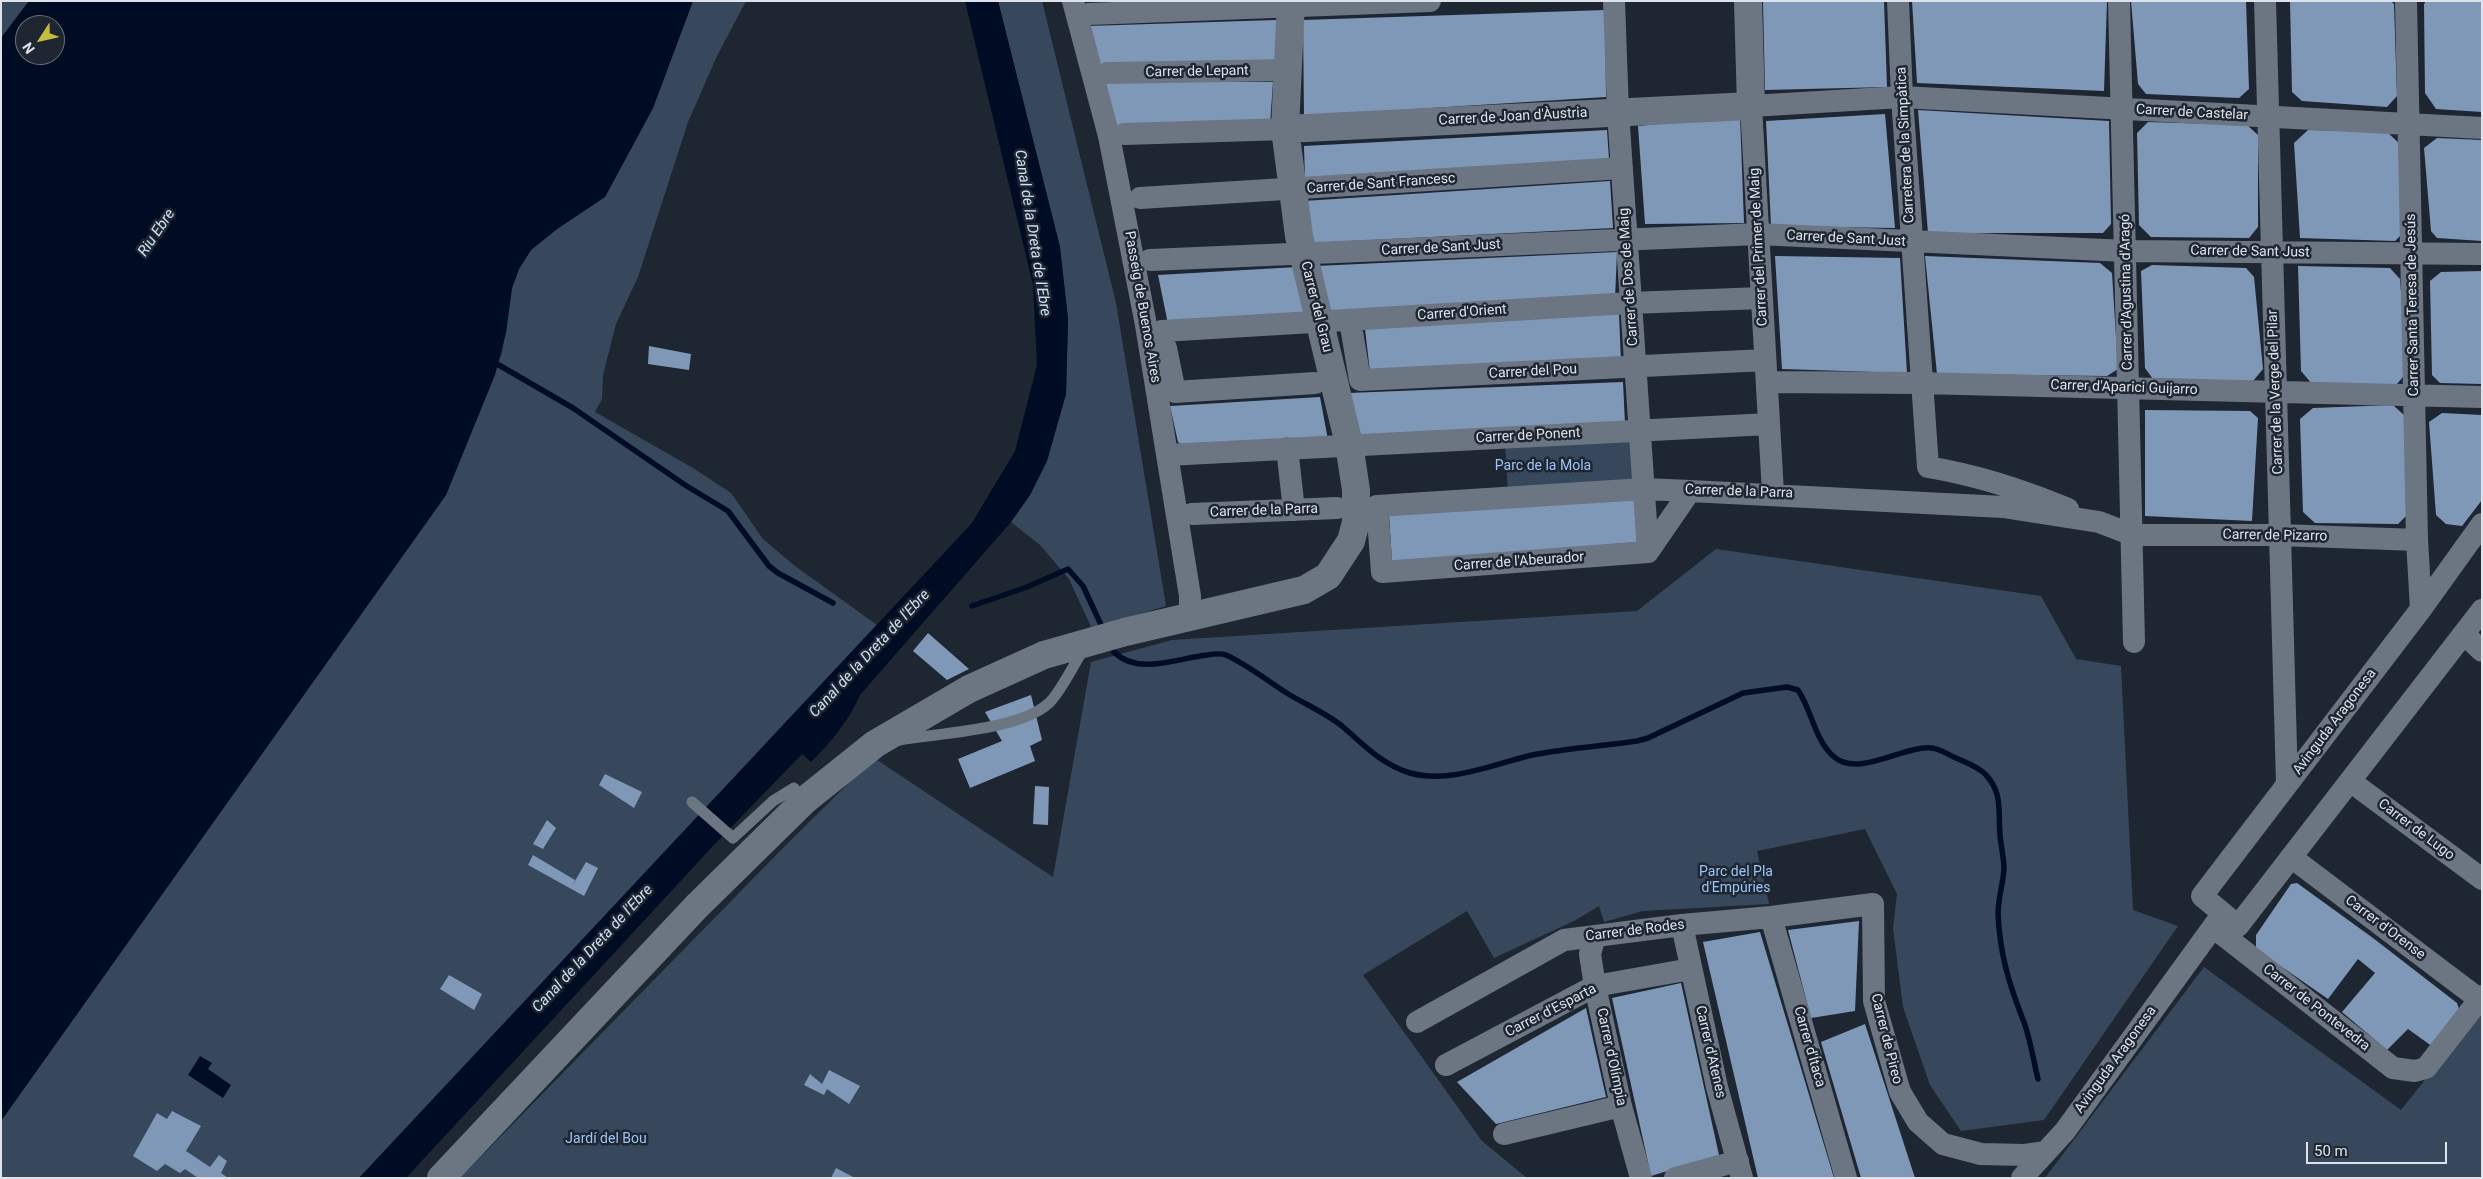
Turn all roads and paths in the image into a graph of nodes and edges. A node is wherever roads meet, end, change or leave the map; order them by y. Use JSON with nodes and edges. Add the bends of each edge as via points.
{"nodes":[{"id":1,"x":1430,"y":1,"type":"edge"},
{"id":2,"x":1614,"y":1,"type":"edge"},
{"id":3,"x":1748,"y":1,"type":"edge"},
{"id":4,"x":1898,"y":1,"type":"edge"},
{"id":5,"x":2119,"y":1,"type":"edge"},
{"id":6,"x":2265,"y":1,"type":"edge"},
{"id":7,"x":2406,"y":1,"type":"edge"},
{"id":8,"x":1291,"y":4,"type":"edge"},
{"id":9,"x":1081,"y":8,"type":"edge"},
{"id":10,"x":1288,"y":70,"type":"junction"},
{"id":11,"x":1107,"y":73,"type":"dead end"},
{"id":12,"x":1902,"y":97,"type":"junction"},
{"id":13,"x":1751,"y":106,"type":"junction"},
{"id":14,"x":2123,"y":109,"type":"junction"},
{"id":15,"x":1618,"y":112,"type":"junction"},
{"id":16,"x":2268,"y":117,"type":"junction"},
{"id":17,"x":2409,"y":124,"type":"junction"},
{"id":18,"x":2482,"y":128,"type":"edge"},
{"id":19,"x":1285,"y":129,"type":"junction"},
{"id":20,"x":1124,"y":134,"type":"dead end"},
{"id":21,"x":1622,"y":168,"type":"junction"},
{"id":22,"x":1293,"y":190,"type":"junction"},
{"id":23,"x":1140,"y":198,"type":"dead end"},
{"id":24,"x":1758,"y":234,"type":"junction"},
{"id":25,"x":1627,"y":239,"type":"junction"},
{"id":26,"x":1912,"y":242,"type":"junction"},
{"id":27,"x":2126,"y":251,"type":"junction"},
{"id":28,"x":2272,"y":253,"type":"junction"},
{"id":29,"x":1303,"y":254,"type":"junction"},
{"id":30,"x":2413,"y":254,"type":"junction"},
{"id":31,"x":2482,"y":254,"type":"edge"},
{"id":32,"x":1150,"y":260,"type":"dead end"},
{"id":33,"x":1762,"y":298,"type":"junction"},
{"id":34,"x":1630,"y":303,"type":"junction"},
{"id":35,"x":1350,"y":320,"type":"junction"},
{"id":36,"x":1319,"y":322,"type":"junction"},
{"id":37,"x":1155,"y":336,"type":"junction"},
{"id":38,"x":1634,"y":367,"type":"junction"},
{"id":39,"x":1766,"y":371,"type":"junction"},
{"id":40,"x":1315,"y":383,"type":"dead end"},
{"id":41,"x":1921,"y":383,"type":"junction"},
{"id":42,"x":2129,"y":388,"type":"junction"},
{"id":43,"x":2276,"y":393,"type":"junction"},
{"id":44,"x":2414,"y":396,"type":"junction"},
{"id":45,"x":2482,"y":397,"type":"edge"},
{"id":46,"x":1769,"y":424,"type":"junction"},
{"id":47,"x":1639,"y":432,"type":"junction"},
{"id":48,"x":1349,"y":444,"type":"junction"},
{"id":49,"x":1287,"y":448,"type":"junction"},
{"id":50,"x":1168,"y":455,"type":"junction"},
{"id":51,"x":1928,"y":468,"type":"joint"},
{"id":52,"x":1644,"y":489,"type":"junction"},
{"id":53,"x":1690,"y":491,"type":"junction"},
{"id":54,"x":1773,"y":493,"type":"junction"},
{"id":55,"x":1377,"y":506,"type":"joint"},
{"id":56,"x":1336,"y":508,"type":"dead end"},
{"id":57,"x":1294,"y":510,"type":"junction"},
{"id":58,"x":1192,"y":514,"type":"dead end"},
{"id":59,"x":2099,"y":522,"type":"junction"},
{"id":60,"x":2482,"y":524,"type":"edge"},
{"id":61,"x":2133,"y":535,"type":"junction"},
{"id":62,"x":2280,"y":535,"type":"junction"},
{"id":63,"x":2417,"y":540,"type":"junction"},
{"id":64,"x":1648,"y":552,"type":"junction"},
{"id":65,"x":2421,"y":609,"type":"junction"},
{"id":66,"x":2482,"y":610,"type":"edge"},
{"id":67,"x":1190,"y":616,"type":"junction"},
{"id":68,"x":2464,"y":634,"type":"junction"},
{"id":69,"x":1088,"y":642,"type":"junction"},
{"id":70,"x":2134,"y":642,"type":"dead end"},
{"id":71,"x":2482,"y":651,"type":"edge"},
{"id":72,"x":875,"y":744,"type":"junction"},
{"id":73,"x":2350,"y":781,"type":"junction"},
{"id":74,"x":2288,"y":784,"type":"junction"},
{"id":75,"x":794,"y":788,"type":"dead end"},
{"id":76,"x":692,"y":802,"type":"dead end"},
{"id":77,"x":2291,"y":857,"type":"junction"},
{"id":78,"x":2482,"y":879,"type":"edge"},
{"id":79,"x":1873,"y":904,"type":"joint"},
{"id":80,"x":1771,"y":917,"type":"junction"},
{"id":81,"x":2218,"y":920,"type":"junction"},
{"id":82,"x":1682,"y":925,"type":"junction"},
{"id":83,"x":1596,"y":936,"type":"junction"},
{"id":84,"x":1691,"y":969,"type":"junction"},
{"id":85,"x":1595,"y":986,"type":"junction"},
{"id":86,"x":2480,"y":998,"type":"edge"},
{"id":87,"x":1417,"y":1022,"type":"dead end"},
{"id":88,"x":1446,"y":1065,"type":"dead end"},
{"id":89,"x":1621,"y":1106,"type":"junction"},
{"id":90,"x":1504,"y":1134,"type":"dead end"},
{"id":91,"x":2046,"y":1152,"type":"junction"},
{"id":92,"x":1740,"y":1169,"type":"edge"},
{"id":93,"x":441,"y":1178,"type":"edge"},
{"id":94,"x":1641,"y":1178,"type":"edge"},
{"id":95,"x":1675,"y":1178,"type":"edge"},
{"id":96,"x":1846,"y":1178,"type":"edge"},
{"id":97,"x":2022,"y":1178,"type":"edge"}],
"edges":[{"from":1,"to":8,"type":"street"},
{"from":2,"to":15,"type":"street","name":"Carrer de Dos de Maig"},
{"from":3,"to":13,"type":"street","name":"Carrer del Primer de Maig"},
{"from":4,"to":12,"type":"street","name":"Carretera de la Simpàtica"},
{"from":5,"to":14,"type":"street","name":"Carrer d'Agustina d'Aragó"},
{"from":6,"to":16,"type":"street","name":"Carrer de la Verge del Pilar"},
{"from":7,"to":17,"type":"street","name":"Carrer Santa Teresa de Jesús"},
{"from":8,"to":9,"type":"street"},
{"from":8,"to":10,"type":"street","name":"Carrer del Grau"},
{"from":9,"to":37,"type":"street","name":"Passeig de Buenos Aires"},
{"from":10,"to":11,"type":"street","name":"Carrer de Lepant"},
{"from":10,"to":19,"type":"street","name":"Carrer del Grau"},
{"from":12,"to":13,"type":"street","name":"Carrer de Joan d'Àustria"},
{"from":12,"to":14,"type":"street","name":"Carrer de Castelar"},
{"from":12,"to":26,"type":"street","name":"Carretera de la Simpàtica"},
{"from":13,"to":15,"type":"street","name":"Carrer de Joan d'Àustria"},
{"from":13,"to":24,"type":"street","name":"Carrer del Primer de Maig"},
{"from":14,"to":16,"type":"street","name":"Carrer de Castelar"},
{"from":14,"to":27,"type":"street","name":"Carrer d'Agustina d'Aragó"},
{"from":15,"to":19,"type":"street","name":"Carrer de Joan d'Àustria"},
{"from":15,"to":21,"type":"street","name":"Carrer de Dos de Maig"},
{"from":16,"to":17,"type":"street","name":"Carrer de Castelar"},
{"from":16,"to":28,"type":"street","name":"Carrer de la Verge del Pilar"},
{"from":17,"to":18,"type":"street","name":"Carrer de Castelar"},
{"from":17,"to":30,"type":"street","name":"Carrer Santa Teresa de Jesús"},
{"from":19,"to":20,"type":"street","name":"Carrer de Joan d'Àustria"},
{"from":19,"to":22,"type":"street","name":"Carrer del Grau"},
{"from":21,"to":22,"type":"street","name":"Carrer de Sant Francesc"},
{"from":21,"to":25,"type":"street","name":"Carrer de Dos de Maig"},
{"from":22,"to":23,"type":"street","name":"Carrer de Sant Francesc"},
{"from":22,"to":29,"type":"street","name":"Carrer del Grau"},
{"from":24,"to":25,"type":"street","name":"Carrer de Sant Just"},
{"from":24,"to":26,"type":"street","name":"Carrer de Sant Just"},
{"from":24,"to":33,"type":"street","name":"Carrer del Primer de Maig"},
{"from":25,"to":29,"type":"street","name":"Carrer de Sant Just"},
{"from":25,"to":34,"type":"street","name":"Carrer de Dos de Maig"},
{"from":26,"to":27,"type":"street","name":"Carrer de Sant Just"},
{"from":26,"to":41,"type":"street","name":"Carretera de la Simpàtica"},
{"from":27,"to":28,"type":"street","name":"Carrer de Sant Just"},
{"from":27,"to":42,"type":"street","name":"Carrer d'Agustina d'Aragó"},
{"from":28,"to":30,"type":"street","name":"Carrer de Sant Just"},
{"from":28,"to":43,"type":"street","name":"Carrer de la Verge del Pilar"},
{"from":29,"to":32,"type":"street","name":"Carrer de Sant Just"},
{"from":29,"to":36,"type":"street","name":"Carrer del Grau"},
{"from":30,"to":31,"type":"street","name":"Carrer de Sant Just"},
{"from":30,"to":44,"type":"street","name":"Carrer Santa Teresa de Jesús"},
{"from":33,"to":34,"type":"street","name":"Carrer d'Orient"},
{"from":33,"to":39,"type":"street","name":"Carrer del Primer de Maig"},
{"from":34,"to":35,"type":"street","name":"Carrer d'Orient"},
{"from":34,"to":38,"type":"street","name":"Carrer de Dos de Maig"},
{"from":35,"to":36,"type":"street","name":"Carrer d'Orient"},
{"from":35,"to":38,"type":"street","name":"Carrer del Pou","via":[[1360,380]]},
{"from":36,"to":37,"type":"street","name":"Carrer d'Orient"},
{"from":36,"to":48,"type":"street","name":"Carrer del Grau"},
{"from":37,"to":40,"type":"street","via":[[1166,348],[1175,392]]},
{"from":37,"to":50,"type":"street","name":"Passeig de Buenos Aires"},
{"from":38,"to":39,"type":"street","name":"Carrer del Pou"},
{"from":38,"to":47,"type":"street","name":"Carrer de Dos de Maig"},
{"from":39,"to":41,"type":"street","name":"Carrer d'Aparici Guijarro"},
{"from":39,"to":46,"type":"street","name":"Carrer del Primer de Maig"},
{"from":41,"to":42,"type":"street","name":"Carrer d'Aparici Guijarro"},
{"from":41,"to":51,"type":"street","name":"Carretera de la Simpàtica"},
{"from":42,"to":43,"type":"street","name":"Carrer d'Aparici Guijarro"},
{"from":42,"to":61,"type":"street","name":"Carrer d'Agustina d'Aragó"},
{"from":43,"to":44,"type":"street","name":"Carrer d'Aparici Guijarro"},
{"from":43,"to":62,"type":"street","name":"Carrer de la Verge del Pilar"},
{"from":44,"to":45,"type":"street","name":"Carrer d'Aparici Guijarro"},
{"from":44,"to":63,"type":"street","name":"Carrer Santa Teresa de Jesús"},
{"from":46,"to":47,"type":"street","name":"Carrer de Ponent"},
{"from":46,"to":54,"type":"street","name":"Carrer del Primer de Maig"},
{"from":47,"to":48,"type":"street","name":"Carrer de Ponent"},
{"from":47,"to":52,"type":"street","name":"Carrer de Dos de Maig"},
{"from":48,"to":49,"type":"street","name":"Carrer de Ponent"},
{"from":48,"to":67,"type":"street","name":"Carrer del Grau","via":[[1356,490],[1356,522],[1351,541],[1328,576],[1304,590]]},
{"from":49,"to":50,"type":"street","name":"Carrer de Ponent"},
{"from":49,"to":57,"type":"street"},
{"from":50,"to":67,"type":"street","name":"Passeig de Buenos Aires","via":[[1190,596]]},
{"from":51,"to":59,"type":"street","name":"Carrer de la Parra","via":[[1952,471],[2022,490]]},
{"from":52,"to":53,"type":"street","name":"Carrer de la Parra"},
{"from":52,"to":55,"type":"street","name":"Carrer de la Parra"},
{"from":52,"to":64,"type":"street","name":"Carrer de Dos de Maig"},
{"from":53,"to":54,"type":"street","name":"Carrer de la Parra"},
{"from":53,"to":64,"type":"street"},
{"from":54,"to":59,"type":"street","name":"Carrer de la Parra","via":[[2003,507]]},
{"from":55,"to":64,"type":"street","name":"Carrer de l'Abeurador","via":[[1382,572]]},
{"from":56,"to":57,"type":"street","name":"Carrer de la Parra"},
{"from":57,"to":58,"type":"street","name":"Carrer de la Parra"},
{"from":59,"to":61,"type":"street","name":"Carrer de la Parra"},
{"from":60,"to":65,"type":"street","name":"Avinguda Aragonesa"},
{"from":61,"to":62,"type":"street","name":"Carrer de Pizarro"},
{"from":61,"to":70,"type":"street","name":"Carrer d'Agustina d'Aragó"},
{"from":62,"to":63,"type":"street","name":"Carrer de Pizarro"},
{"from":62,"to":74,"type":"street","name":"Carrer de la Verge del Pilar"},
{"from":63,"to":65,"type":"street","name":"Carrer Santa Teresa de Jesús"},
{"from":65,"to":74,"type":"street","name":"Avinguda Aragonesa"},
{"from":66,"to":68,"type":"street","name":"Avinguda Aragonesa"},
{"from":67,"to":69,"type":"street","name":"Carrer del Grau"},
{"from":68,"to":71,"type":"street"},
{"from":68,"to":73,"type":"street","name":"Avinguda Aragonesa"},
{"from":69,"to":72,"type":"street","name":"Carrer del Grau","via":[[1044,655],[999,674]]},
{"from":69,"to":72,"type":"lane","via":[[1050,702],[1026,716],[981,728]]},
{"from":72,"to":93,"type":"street","name":"Carrer del Grau","via":[[786,817],[697,906]]},
{"from":73,"to":77,"type":"street","name":"Avinguda Aragonesa"},
{"from":73,"to":78,"type":"street","name":"Carrer de Lugo"},
{"from":74,"to":81,"type":"street","name":"Avinguda Aragonesa","via":[[2202,896]]},
{"from":75,"to":76,"type":"lane","via":[[772,802],[733,838]]},
{"from":77,"to":81,"type":"street","name":"Avinguda Aragonesa","via":[[2238,926]]},
{"from":77,"to":86,"type":"street","name":"Carrer d'Orense"},
{"from":79,"to":80,"type":"street","name":"Carrer de Rodes"},
{"from":79,"to":91,"type":"street","name":"Carrer de Pireo","via":[[1874,1001],[1900,1092],[1918,1122],[1943,1144],[1981,1154]]},
{"from":80,"to":82,"type":"street","name":"Carrer de Rodes"},
{"from":80,"to":96,"type":"street","name":"Carrer d'Ítaca"},
{"from":81,"to":86,"type":"street","name":"Carrer de Pontevedra","via":[[2393,1068],[2415,1071],[2426,1068]]},
{"from":81,"to":91,"type":"street","name":"Avinguda Aragonesa","via":[[2065,1131]]},
{"from":82,"to":83,"type":"street","name":"Carrer de Rodes"},
{"from":82,"to":84,"type":"street","name":"Carrer d'Atenes"},
{"from":83,"to":85,"type":"street","name":"Carrer d'Olímpia","via":[[1590,954]]},
{"from":83,"to":87,"type":"street","name":"Carrer de Rodes","via":[[1564,940]]},
{"from":84,"to":85,"type":"street","name":"Carrer d'Esparta"},
{"from":84,"to":92,"type":"street","name":"Carrer d'Atenes","via":[[1717,1087]]},
{"from":85,"to":88,"type":"street","name":"Carrer d'Esparta"},
{"from":85,"to":89,"type":"street","name":"Carrer d'Olímpia"},
{"from":89,"to":90,"type":"street"},
{"from":89,"to":94,"type":"street","name":"Carrer d'Olímpia"},
{"from":91,"to":97,"type":"street","name":"Avinguda Aragonesa"},
{"from":92,"to":95,"type":"street"}]}
